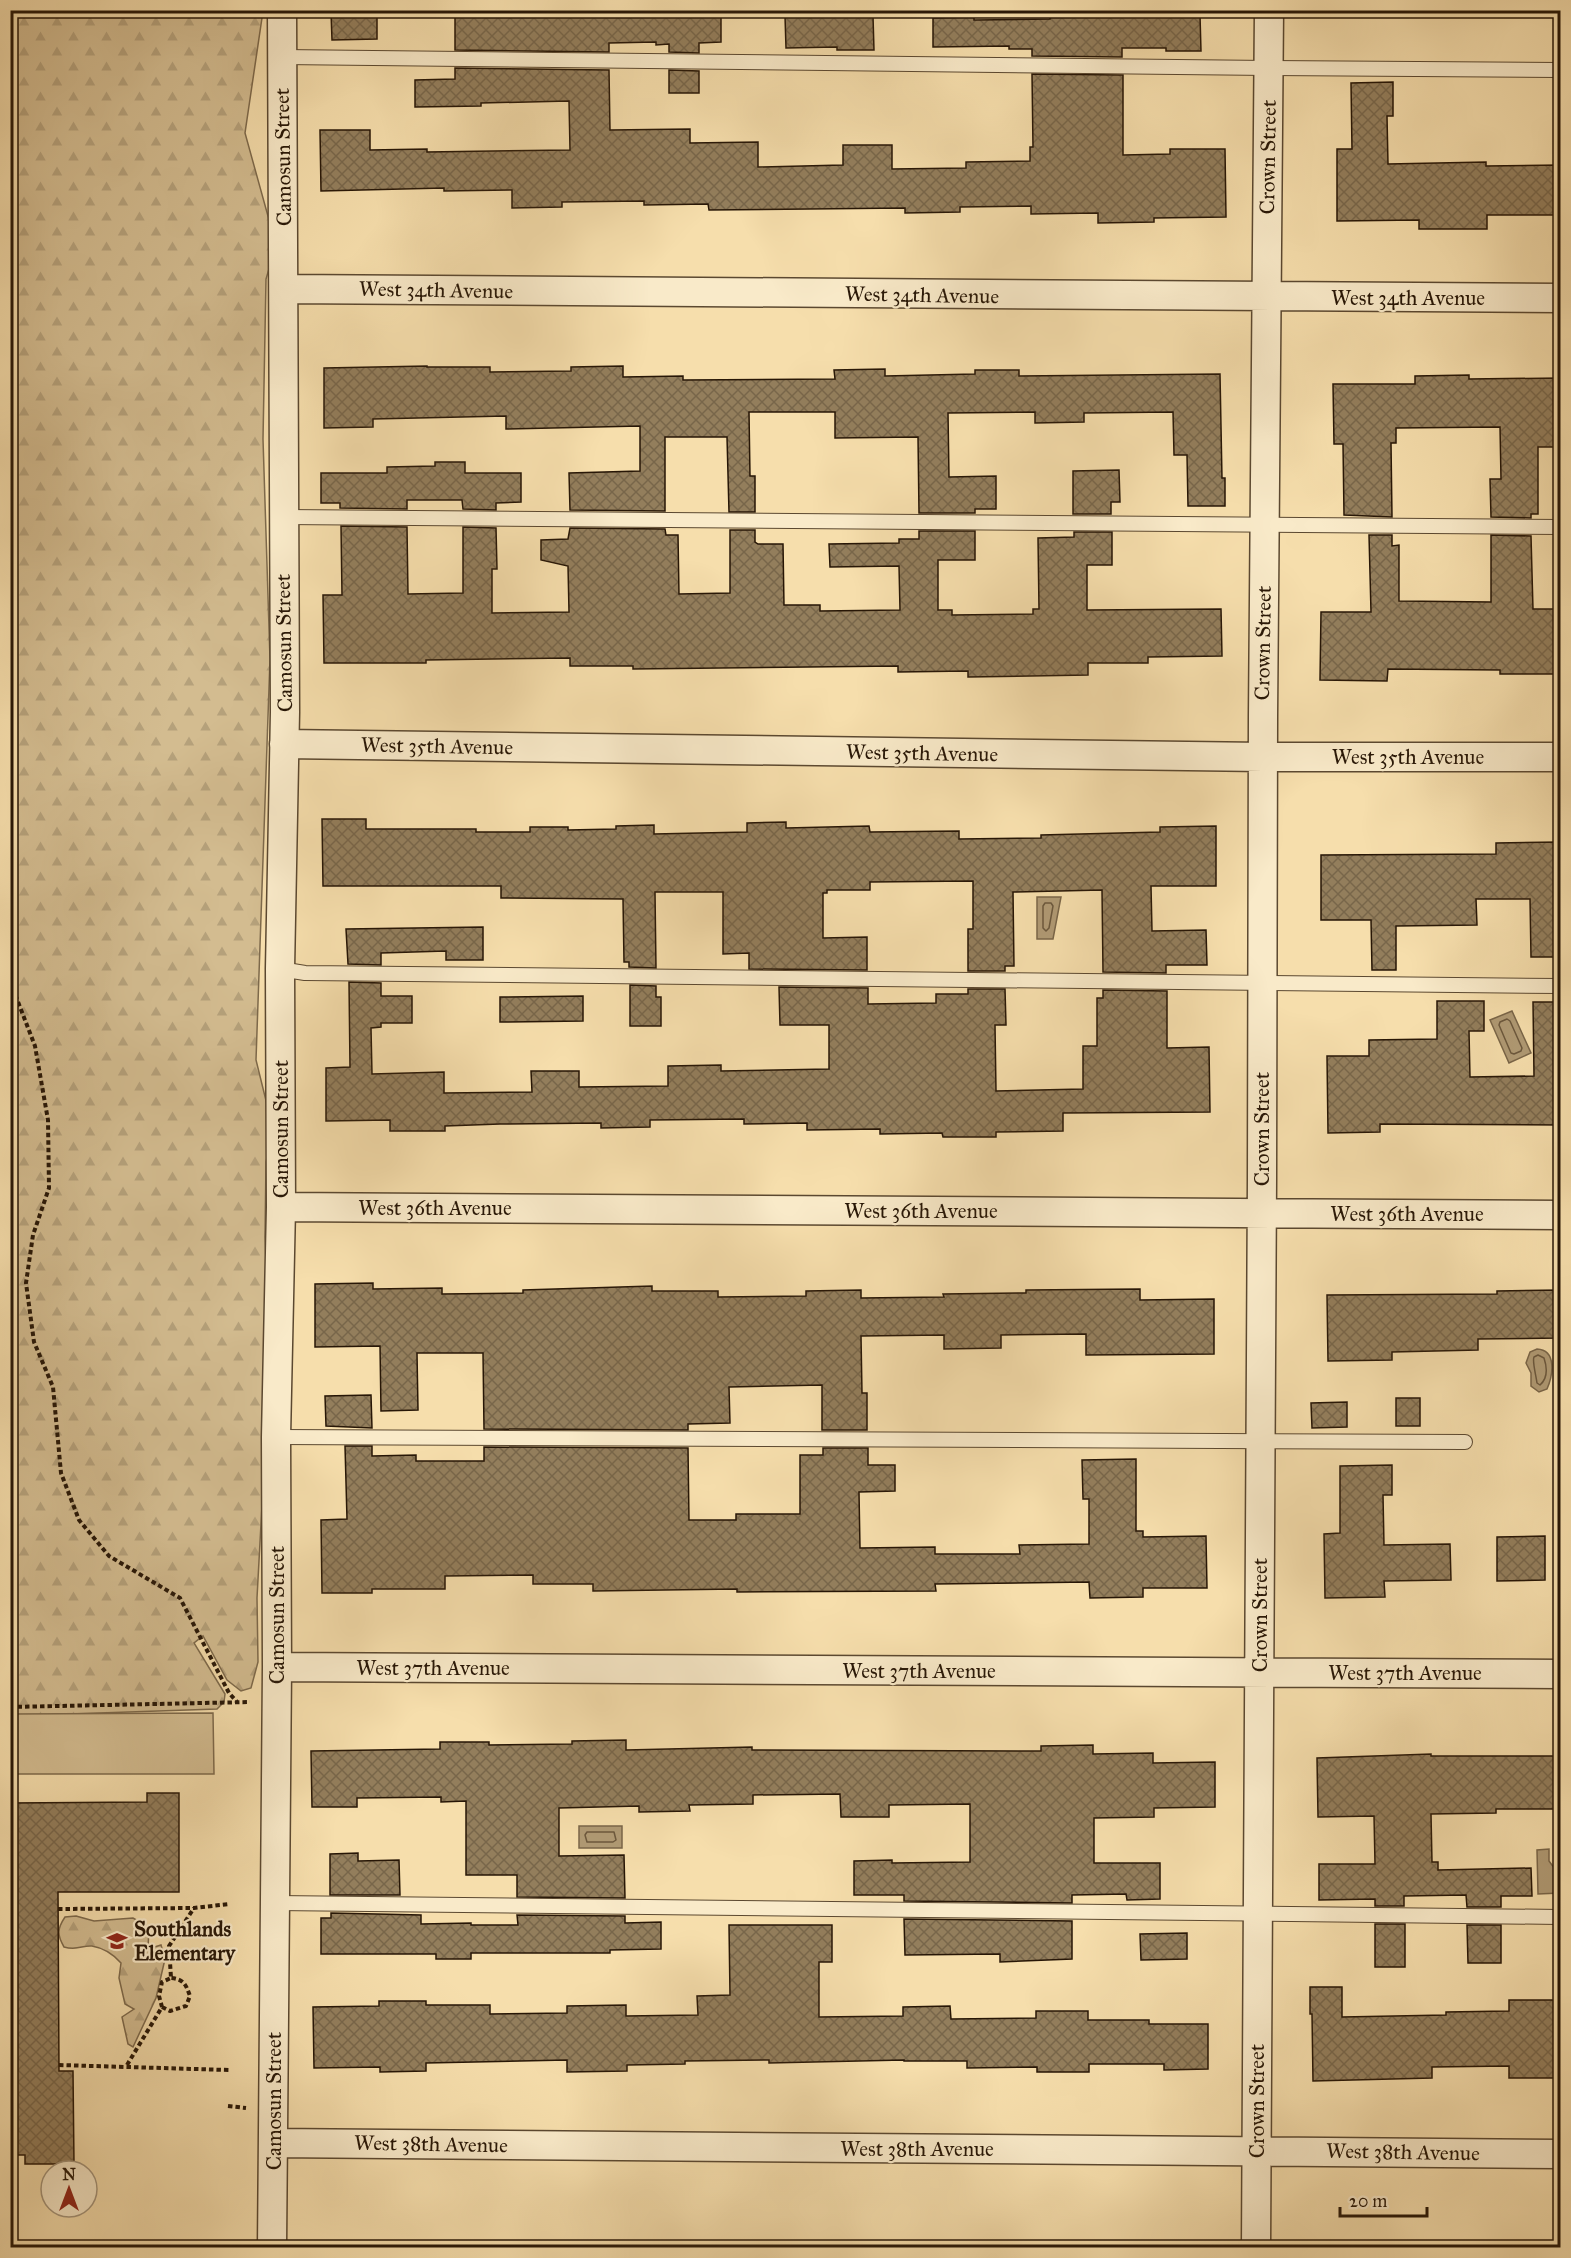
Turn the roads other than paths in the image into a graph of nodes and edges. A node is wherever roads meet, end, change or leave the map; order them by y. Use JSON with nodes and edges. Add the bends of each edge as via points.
{"nodes":[{"id":1,"x":282,"y":10,"type":"edge"},
{"id":2,"x":1269,"y":10,"type":"edge"},
{"id":3,"x":282,"y":57,"type":"junction"},
{"id":4,"x":1269,"y":68,"type":"junction"},
{"id":5,"x":1560,"y":69,"type":"edge"},
{"id":6,"x":284,"y":289,"type":"junction"},
{"id":7,"x":1266,"y":297,"type":"junction"},
{"id":8,"x":1560,"y":298,"type":"edge"},
{"id":9,"x":283,"y":518,"type":"junction"},
{"id":10,"x":1264,"y":526,"type":"junction"},
{"id":11,"x":1560,"y":527,"type":"edge"},
{"id":12,"x":285,"y":744,"type":"junction"},
{"id":13,"x":1263,"y":757,"type":"junction"},
{"id":14,"x":1560,"y":758,"type":"edge"},
{"id":15,"x":280,"y":969,"type":"junction"},
{"id":16,"x":1262,"y":983,"type":"junction"},
{"id":17,"x":1560,"y":986,"type":"edge"},
{"id":18,"x":281,"y":1207,"type":"junction"},
{"id":19,"x":1262,"y":1213,"type":"junction"},
{"id":20,"x":1560,"y":1215,"type":"edge"},
{"id":21,"x":276,"y":1437,"type":"junction"},
{"id":22,"x":1260,"y":1442,"type":"junction"},
{"id":23,"x":1465,"y":1442,"type":"dead end"},
{"id":24,"x":277,"y":1667,"type":"junction"},
{"id":25,"x":1259,"y":1672,"type":"junction"},
{"id":26,"x":1560,"y":1674,"type":"edge"},
{"id":27,"x":275,"y":1903,"type":"junction"},
{"id":28,"x":1258,"y":1914,"type":"junction"},
{"id":29,"x":1560,"y":1917,"type":"edge"},
{"id":30,"x":273,"y":2144,"type":"junction"},
{"id":31,"x":1257,"y":2151,"type":"junction"},
{"id":32,"x":1560,"y":2154,"type":"edge"},
{"id":33,"x":272,"y":2247,"type":"edge"},
{"id":34,"x":1256,"y":2247,"type":"edge"}],
"edges":[{"from":1,"to":3,"type":"street","name":"Camosun Street"},
{"from":2,"to":4,"type":"street","name":"Crown Street"},
{"from":3,"to":4,"type":"lane"},
{"from":3,"to":6,"type":"street","name":"Camosun Street"},
{"from":4,"to":5,"type":"lane"},
{"from":4,"to":7,"type":"street","name":"Crown Street"},
{"from":6,"to":7,"type":"street","name":"West 34th Avenue"},
{"from":6,"to":9,"type":"street","name":"Camosun Street"},
{"from":7,"to":8,"type":"street","name":"West 34th Avenue"},
{"from":7,"to":10,"type":"street","name":"Crown Street"},
{"from":9,"to":10,"type":"lane"},
{"from":9,"to":12,"type":"street","name":"Camosun Street"},
{"from":10,"to":11,"type":"lane"},
{"from":10,"to":13,"type":"street","name":"Crown Street"},
{"from":12,"to":13,"type":"street","name":"West 35th Avenue"},
{"from":12,"to":15,"type":"street","name":"Camosun Street"},
{"from":13,"to":14,"type":"street","name":"West 35th Avenue"},
{"from":13,"to":16,"type":"street","name":"Crown Street"},
{"from":15,"to":16,"type":"lane","via":[[305,973]]},
{"from":15,"to":18,"type":"street","name":"Camosun Street"},
{"from":16,"to":17,"type":"lane"},
{"from":16,"to":19,"type":"street","name":"Crown Street"},
{"from":18,"to":19,"type":"street","name":"West 36th Avenue"},
{"from":18,"to":21,"type":"street","name":"Camosun Street"},
{"from":19,"to":20,"type":"street","name":"West 36th Avenue"},
{"from":19,"to":22,"type":"street","name":"Crown Street"},
{"from":21,"to":22,"type":"lane"},
{"from":21,"to":24,"type":"street","name":"Camosun Street"},
{"from":22,"to":23,"type":"lane"},
{"from":22,"to":25,"type":"street","name":"Crown Street"},
{"from":24,"to":25,"type":"street","name":"West 37th Avenue"},
{"from":24,"to":27,"type":"street","name":"Camosun Street"},
{"from":25,"to":26,"type":"street","name":"West 37th Avenue"},
{"from":25,"to":28,"type":"street","name":"Crown Street"},
{"from":27,"to":28,"type":"lane"},
{"from":27,"to":30,"type":"street","name":"Camosun Street"},
{"from":28,"to":29,"type":"lane"},
{"from":28,"to":31,"type":"street","name":"Crown Street"},
{"from":30,"to":31,"type":"street","name":"West 38th Avenue"},
{"from":30,"to":33,"type":"street","name":"Camosun Street"},
{"from":31,"to":32,"type":"street","name":"West 38th Avenue"},
{"from":31,"to":34,"type":"street","name":"Crown Street"}]}
